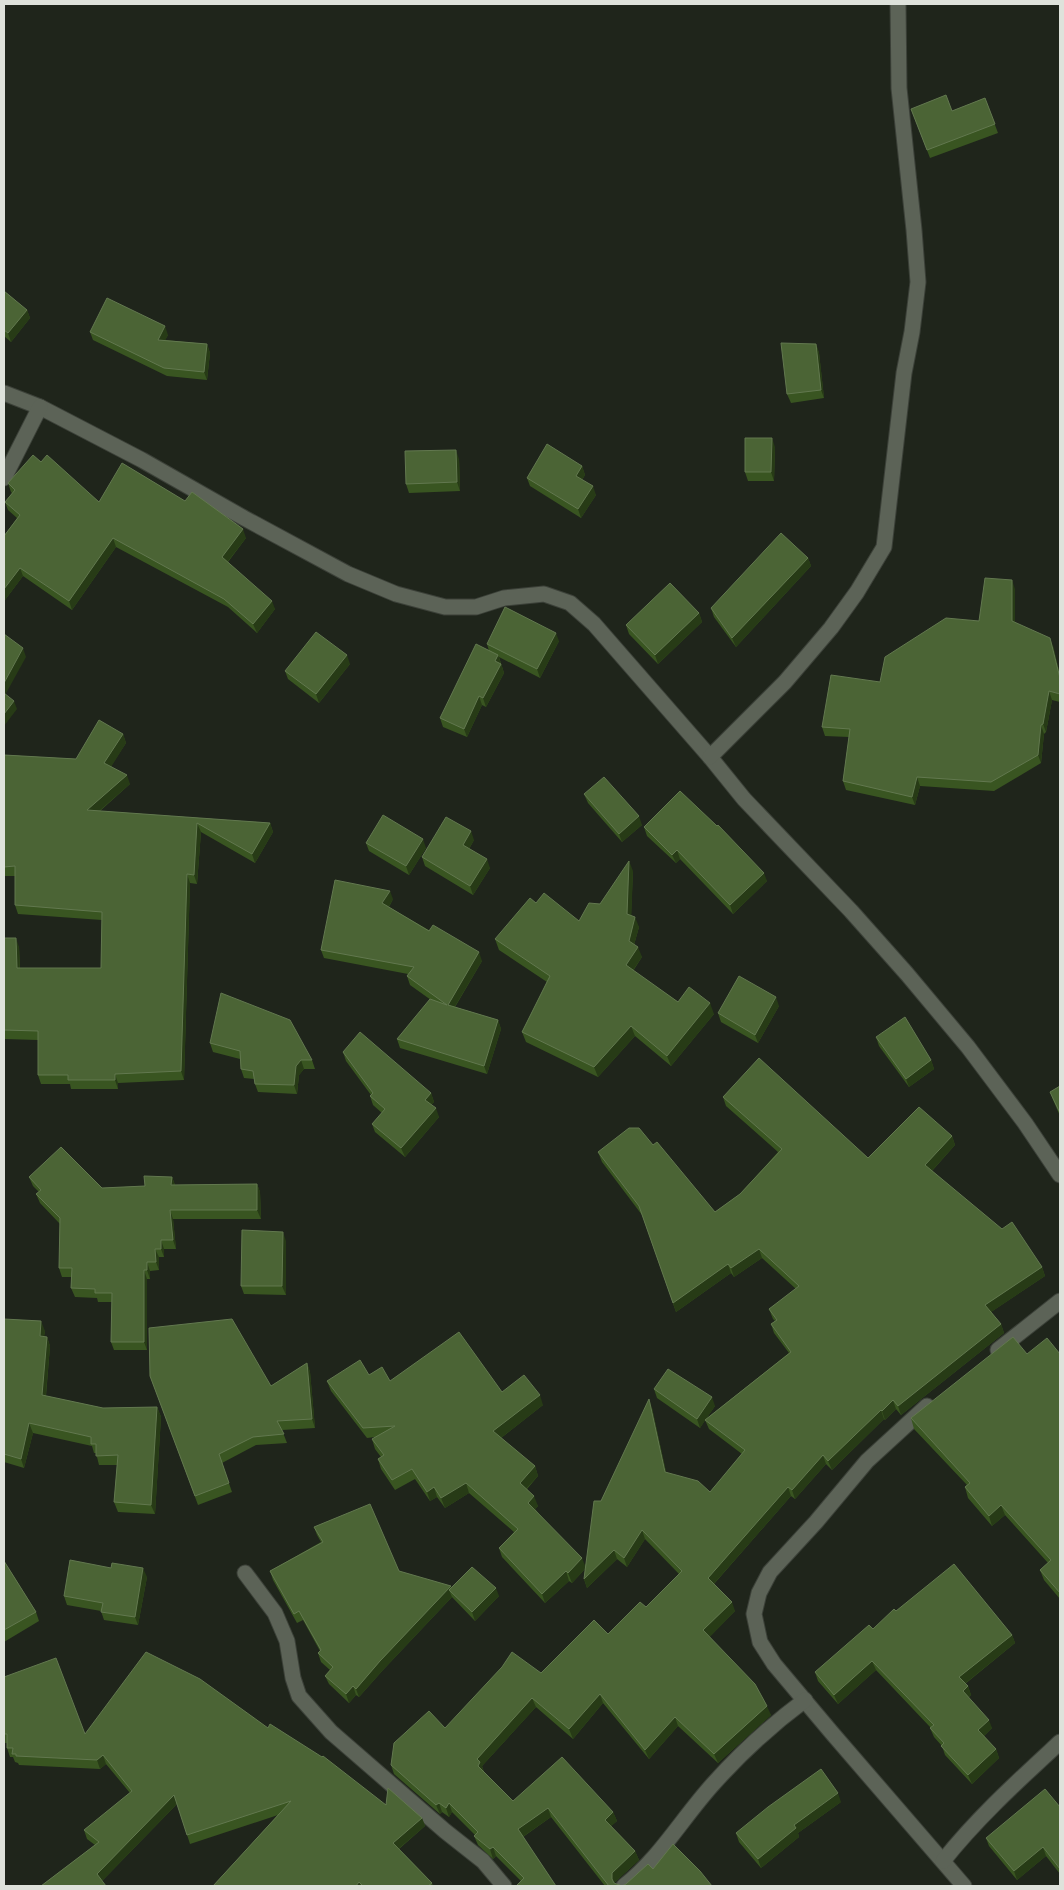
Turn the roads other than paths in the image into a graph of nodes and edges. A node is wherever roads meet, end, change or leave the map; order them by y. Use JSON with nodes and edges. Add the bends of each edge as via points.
{"nodes":[{"id":1,"x":898,"y":4,"type":"edge"},
{"id":2,"x":4,"y":393,"type":"edge"},
{"id":3,"x":40,"y":408,"type":"junction"},
{"id":4,"x":4,"y":478,"type":"edge"},
{"id":5,"x":710,"y":757,"type":"junction"},
{"id":6,"x":1060,"y":1175,"type":"edge"},
{"id":7,"x":1060,"y":1301,"type":"edge"},
{"id":8,"x":984,"y":1361,"type":"edge"},
{"id":9,"x":937,"y":1398,"type":"edge"},
{"id":10,"x":245,"y":1573,"type":"dead end"},
{"id":11,"x":805,"y":1700,"type":"junction"},
{"id":12,"x":1060,"y":1742,"type":"edge"},
{"id":13,"x":943,"y":1861,"type":"junction"},
{"id":14,"x":504,"y":1886,"type":"edge"},
{"id":15,"x":624,"y":1886,"type":"edge"},
{"id":16,"x":964,"y":1886,"type":"edge"}],
"edges":[{"from":1,"to":5,"type":"street","via":[[898,88],[918,282],[884,546],[831,628],[785,682]]},
{"from":2,"to":3,"type":"street"},
{"from":3,"to":4,"type":"street"},
{"from":3,"to":5,"type":"street","via":[[142,460],[348,574],[396,594],[445,607],[476,607],[504,598],[544,594],[570,602],[594,624]]},
{"from":5,"to":6,"type":"street","via":[[744,799],[907,974],[974,1055]]},
{"from":7,"to":8,"type":"street"},
{"from":9,"to":11,"type":"street","via":[[867,1461],[770,1572],[759,1593],[754,1614],[760,1642]]},
{"from":10,"to":14,"type":"street","via":[[275,1613],[287,1641],[299,1696],[331,1732],[483,1861]]},
{"from":11,"to":13,"type":"street"},
{"from":11,"to":15,"type":"street","via":[[780,1719],[714,1783],[641,1873]]},
{"from":12,"to":13,"type":"street","via":[[990,1808]]},
{"from":13,"to":16,"type":"street"}]}
